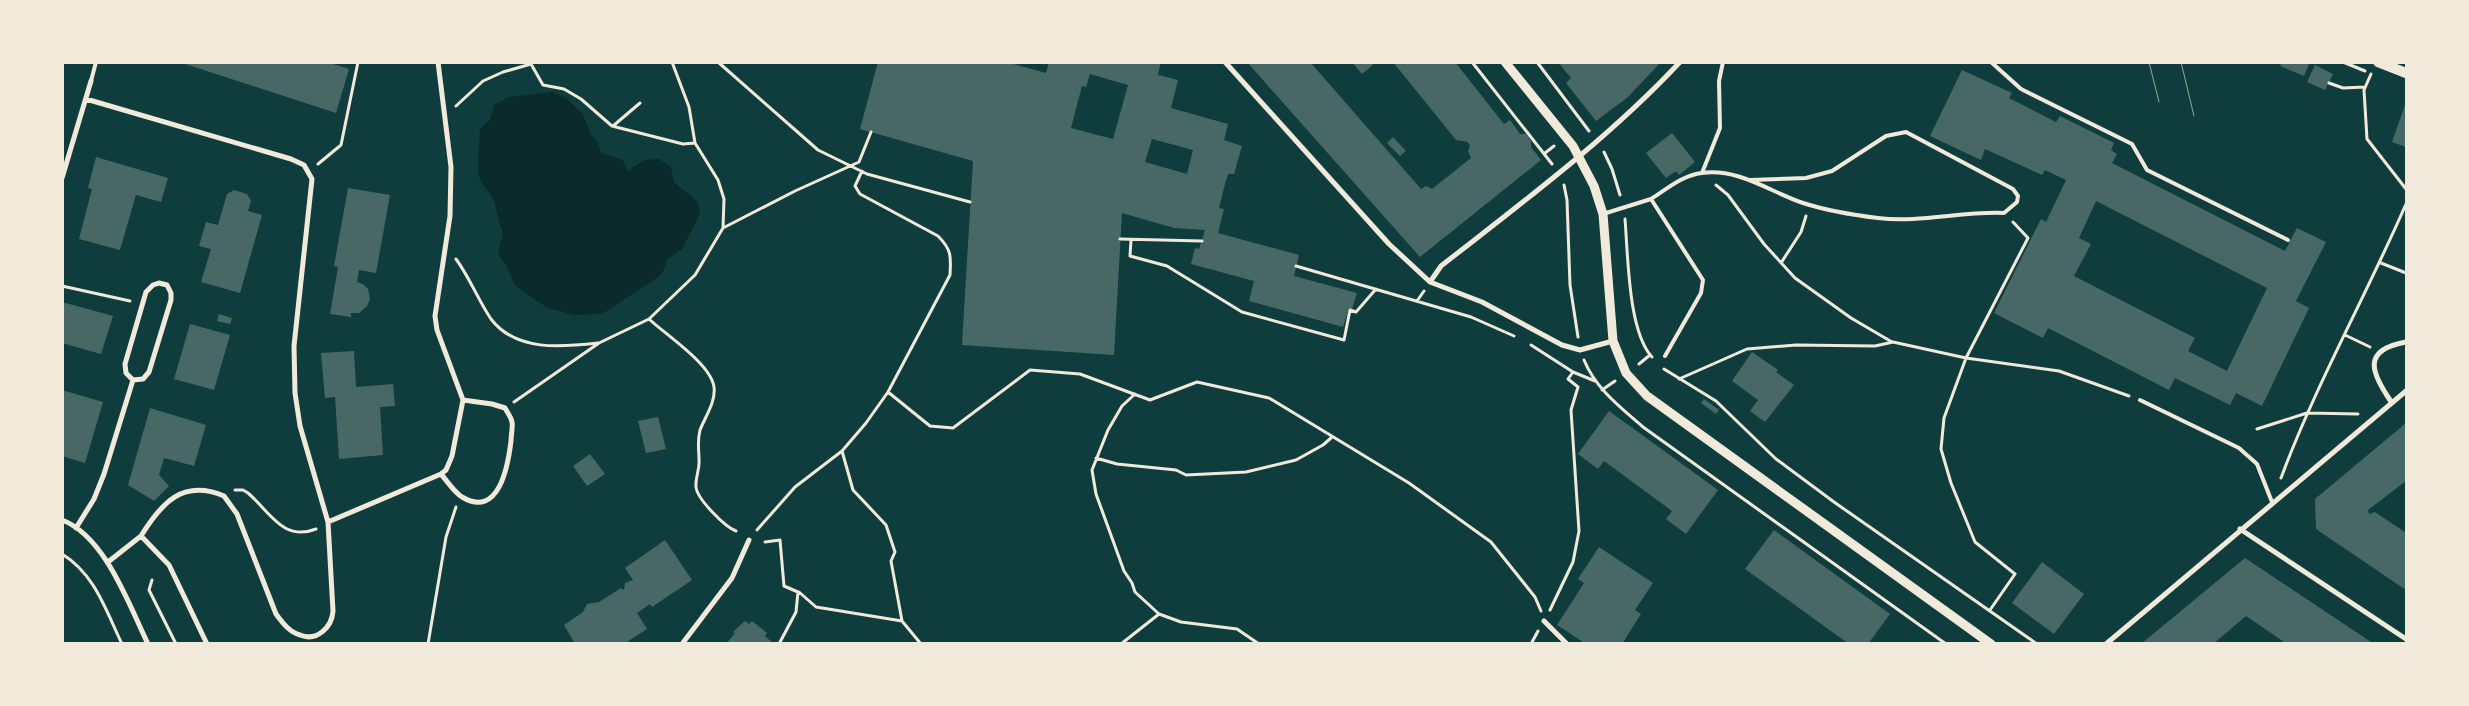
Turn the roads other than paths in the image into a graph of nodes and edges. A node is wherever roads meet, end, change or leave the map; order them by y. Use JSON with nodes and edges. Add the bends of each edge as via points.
{"nodes":[{"id":1,"x":96,"y":62,"type":"edge"},
{"id":2,"x":438,"y":62,"type":"edge"},
{"id":3,"x":1225,"y":62,"type":"edge"},
{"id":4,"x":1505,"y":62,"type":"edge"},
{"id":5,"x":1680,"y":62,"type":"edge"},
{"id":6,"x":1724,"y":62,"type":"edge"},
{"id":7,"x":1991,"y":62,"type":"edge"},
{"id":8,"x":2378,"y":62,"type":"edge"},
{"id":9,"x":2406,"y":72,"type":"edge"},
{"id":10,"x":91,"y":81,"type":"joint"},
{"id":11,"x":86,"y":99,"type":"junction"},
{"id":12,"x":1579,"y":156,"type":"junction"},
{"id":13,"x":1702,"y":173,"type":"junction"},
{"id":14,"x":62,"y":178,"type":"edge"},
{"id":15,"x":1750,"y":180,"type":"junction"},
{"id":16,"x":1651,"y":199,"type":"junction"},
{"id":17,"x":1603,"y":214,"type":"junction"},
{"id":18,"x":2288,"y":240,"type":"dead end"},
{"id":19,"x":1430,"y":282,"type":"junction"},
{"id":20,"x":1613,"y":341,"type":"junction"},
{"id":21,"x":2406,"y":342,"type":"edge"},
{"id":22,"x":1666,"y":356,"type":"dead end"},
{"id":23,"x":133,"y":380,"type":"junction"},
{"id":24,"x":2406,"y":391,"type":"edge"},
{"id":25,"x":463,"y":400,"type":"junction"},
{"id":26,"x":2140,"y":400,"type":"road end"},
{"id":27,"x":2392,"y":403,"type":"junction"},
{"id":28,"x":441,"y":474,"type":"junction"},
{"id":29,"x":2272,"y":502,"type":"junction"},
{"id":30,"x":62,"y":520,"type":"edge"},
{"id":31,"x":328,"y":522,"type":"junction"},
{"id":32,"x":76,"y":528,"type":"junction"},
{"id":33,"x":2240,"y":530,"type":"junction"},
{"id":34,"x":142,"y":536,"type":"junction"},
{"id":35,"x":749,"y":540,"type":"road end"},
{"id":36,"x":108,"y":562,"type":"junction"},
{"id":37,"x":1544,"y":621,"type":"road end"},
{"id":38,"x":2406,"y":639,"type":"edge"},
{"id":39,"x":148,"y":644,"type":"edge"},
{"id":40,"x":207,"y":644,"type":"edge"},
{"id":41,"x":682,"y":644,"type":"edge"},
{"id":42,"x":1567,"y":644,"type":"edge"},
{"id":43,"x":1991,"y":644,"type":"edge"},
{"id":44,"x":2106,"y":644,"type":"edge"}],
"edges":[{"from":1,"to":10,"type":"lane"},
{"from":2,"to":25,"type":"street","via":[[451,167],[450,216],[435,316],[437,330]]},
{"from":3,"to":19,"type":"street","via":[[1389,244]]},
{"from":4,"to":12,"type":"street"},
{"from":5,"to":12,"type":"street","via":[[1646,98]]},
{"from":6,"to":13,"type":"lane","via":[[1719,81],[1720,128]]},
{"from":7,"to":18,"type":"lane","via":[[2021,89],[2132,144],[2147,170]]},
{"from":8,"to":9,"type":"main road"},
{"from":10,"to":11,"type":"street"},
{"from":11,"to":14,"type":"street"},
{"from":11,"to":31,"type":"street","via":[[291,159],[308,170],[312,179],[294,346],[295,393],[300,426]]},
{"from":12,"to":17,"type":"street"},
{"from":12,"to":19,"type":"street","via":[[1441,266]]},
{"from":13,"to":15,"type":"lane","via":[[1724,173]]},
{"from":13,"to":16,"type":"lane","via":[[1685,177]]},
{"from":15,"to":15,"type":"lane","via":[[1802,203],[1881,218],[2004,213],[2018,202],[2013,189],[1906,132],[1886,136],[1832,171],[1806,178]]},
{"from":16,"to":17,"type":"lane"},
{"from":16,"to":22,"type":"lane","via":[[1703,280],[1701,293]]},
{"from":17,"to":20,"type":"street"},
{"from":19,"to":20,"type":"street","via":[[1482,302],[1562,345],[1580,350]]},
{"from":20,"to":43,"type":"street","via":[[1626,373],[1646,396]]},
{"from":21,"to":27,"type":"street","via":[[2390,345],[2379,352],[2373,362],[2375,375]]},
{"from":23,"to":23,"type":"street","via":[[143,379],[149,372],[171,293],[167,285],[152,285],[146,292],[125,364],[126,373]]},
{"from":23,"to":32,"type":"street","via":[[104,474],[94,499]]},
{"from":24,"to":27,"type":"street"},
{"from":25,"to":28,"type":"street","via":[[452,456]]},
{"from":25,"to":28,"type":"street","via":[[505,408],[512,423],[501,487],[488,499],[478,502],[460,496]]},
{"from":26,"to":29,"type":"lane","via":[[2239,448],[2257,464]]},
{"from":27,"to":29,"type":"street"},
{"from":28,"to":31,"type":"street"},
{"from":29,"to":33,"type":"street"},
{"from":30,"to":32,"type":"street"},
{"from":31,"to":34,"type":"street","via":[[333,615],[324,631],[310,637],[290,630],[276,614],[237,514],[227,497],[202,490],[182,492],[164,506]]},
{"from":32,"to":36,"type":"street"},
{"from":33,"to":38,"type":"street"},
{"from":33,"to":44,"type":"street"},
{"from":34,"to":36,"type":"street"},
{"from":34,"to":40,"type":"street","via":[[169,565]]},
{"from":35,"to":41,"type":"street","via":[[732,578]]},
{"from":36,"to":39,"type":"street"},
{"from":37,"to":42,"type":"street"}]}
